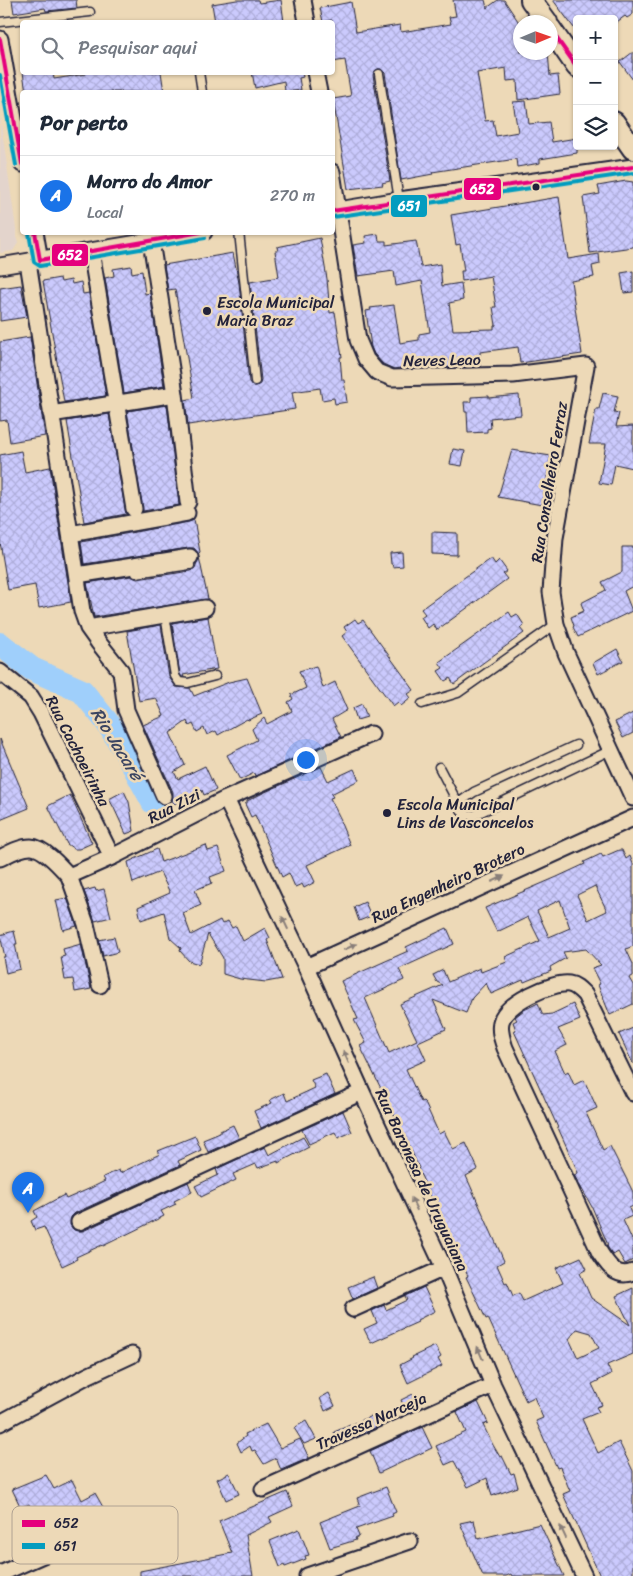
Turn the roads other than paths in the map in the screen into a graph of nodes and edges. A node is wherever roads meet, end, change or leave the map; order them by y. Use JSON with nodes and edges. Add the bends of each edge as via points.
{"nodes":[{"id":1,"x":303,"y":0,"type":"edge"},
{"id":2,"x":531,"y":0,"type":"edge"},
{"id":3,"x":90,"y":12,"type":"dead end"},
{"id":4,"x":542,"y":15,"type":"edge"},
{"id":5,"x":306,"y":20,"type":"edge"},
{"id":6,"x":0,"y":22,"type":"edge"},
{"id":7,"x":0,"y":40,"type":"edge"},
{"id":8,"x":558,"y":40,"type":"edge"},
{"id":9,"x":573,"y":61,"type":"edge"},
{"id":10,"x":379,"y":74,"type":"dead end"},
{"id":11,"x":199,"y":75,"type":"edge"},
{"id":12,"x":316,"y":75,"type":"edge"},
{"id":13,"x":202,"y":90,"type":"edge"},
{"id":14,"x":319,"y":90,"type":"edge"},
{"id":15,"x":618,"y":128,"type":"edge"},
{"id":16,"x":633,"y":149,"type":"edge"},
{"id":17,"x":20,"y":153,"type":"edge"},
{"id":18,"x":633,"y":167,"type":"edge"},
{"id":19,"x":400,"y":200,"type":"junction"},
{"id":20,"x":336,"y":210,"type":"edge"},
{"id":21,"x":35,"y":235,"type":"edge"},
{"id":22,"x":186,"y":235,"type":"edge"},
{"id":23,"x":239,"y":235,"type":"edge"},
{"id":24,"x":151,"y":241,"type":"junction"},
{"id":25,"x":91,"y":252,"type":"junction"},
{"id":26,"x":34,"y":261,"type":"junction"},
{"id":27,"x":0,"y":266,"type":"edge"},
{"id":28,"x":586,"y":366,"type":"joint"},
{"id":29,"x":255,"y":381,"type":"dead end"},
{"id":30,"x":176,"y":394,"type":"junction"},
{"id":31,"x":116,"y":402,"type":"junction"},
{"id":32,"x":51,"y":414,"type":"junction"},
{"id":33,"x":134,"y":509,"type":"dead end"},
{"id":34,"x":70,"y":534,"type":"junction"},
{"id":35,"x":190,"y":561,"type":"dead end"},
{"id":36,"x":77,"y":578,"type":"junction"},
{"id":37,"x":205,"y":608,"type":"dead end"},
{"id":38,"x":165,"y":615,"type":"junction"},
{"id":39,"x":556,"y":624,"type":"junction"},
{"id":40,"x":88,"y":628,"type":"junction"},
{"id":41,"x":0,"y":672,"type":"edge"},
{"id":42,"x":215,"y":676,"type":"dead end"},
{"id":43,"x":422,"y":704,"type":"dead end"},
{"id":44,"x":371,"y":734,"type":"dead end"},
{"id":45,"x":576,"y":745,"type":"dead end"},
{"id":46,"x":611,"y":750,"type":"junction"},
{"id":47,"x":439,"y":768,"type":"dead end"},
{"id":48,"x":164,"y":796,"type":"dead end"},
{"id":49,"x":633,"y":798,"type":"edge"},
{"id":50,"x":226,"y":799,"type":"junction"},
{"id":51,"x":457,"y":804,"type":"junction"},
{"id":52,"x":633,"y":818,"type":"edge"},
{"id":53,"x":2,"y":854,"type":"edge"},
{"id":54,"x":112,"y":857,"type":"junction"},
{"id":55,"x":69,"y":876,"type":"junction"},
{"id":56,"x":306,"y":967,"type":"junction"},
{"id":57,"x":100,"y":985,"type":"dead end"},
{"id":58,"x":362,"y":1092,"type":"junction"},
{"id":59,"x":633,"y":1093,"type":"edge"},
{"id":60,"x":79,"y":1222,"type":"dead end"},
{"id":61,"x":444,"y":1268,"type":"junction"},
{"id":62,"x":633,"y":1272,"type":"edge"},
{"id":63,"x":353,"y":1309,"type":"dead end"},
{"id":64,"x":132,"y":1355,"type":"dead end"},
{"id":65,"x":493,"y":1385,"type":"junction"},
{"id":66,"x":0,"y":1423,"type":"edge"},
{"id":67,"x":263,"y":1489,"type":"dead end"},
{"id":68,"x":410,"y":1542,"type":"dead end"},
{"id":69,"x":23,"y":1564,"type":"edge"},
{"id":70,"x":0,"y":1574,"type":"edge"},
{"id":71,"x":307,"y":1576,"type":"edge"},
{"id":72,"x":584,"y":1576,"type":"edge"}],
"edges":[{"from":1,"to":5,"type":"street"},
{"from":2,"to":4,"type":"street"},
{"from":3,"to":6,"type":"lane"},
{"from":7,"to":17,"type":"street"},
{"from":8,"to":9,"type":"street"},
{"from":10,"to":19,"type":"lane"},
{"from":11,"to":13,"type":"lane"},
{"from":12,"to":14,"type":"street"},
{"from":15,"to":16,"type":"street"},
{"from":18,"to":19,"type":"street"},
{"from":19,"to":20,"type":"street"},
{"from":20,"to":28,"type":"street","name":"Neves Leao","via":[[358,340],[366,360],[377,372],[392,378],[423,378],[520,375]]},
{"from":21,"to":26,"type":"street"},
{"from":22,"to":24,"type":"street"},
{"from":23,"to":29,"type":"lane"},
{"from":24,"to":25,"type":"street"},
{"from":24,"to":30,"type":"street"},
{"from":25,"to":26,"type":"street"},
{"from":25,"to":31,"type":"street"},
{"from":26,"to":27,"type":"street"},
{"from":26,"to":32,"type":"street"},
{"from":28,"to":39,"type":"street","name":"Rua Conselheiro Ferraz","via":[[555,538],[551,592]]},
{"from":30,"to":31,"type":"street"},
{"from":30,"to":34,"type":"street","via":[[188,507]]},
{"from":31,"to":32,"type":"street"},
{"from":31,"to":33,"type":"street"},
{"from":32,"to":34,"type":"street"},
{"from":34,"to":36,"type":"street"},
{"from":35,"to":36,"type":"street"},
{"from":36,"to":40,"type":"street"},
{"from":37,"to":38,"type":"street"},
{"from":38,"to":40,"type":"street"},
{"from":38,"to":42,"type":"lane","via":[[175,676],[179,682]]},
{"from":39,"to":43,"type":"lane","via":[[458,693]]},
{"from":39,"to":46,"type":"street","name":"Rua Conselheiro Ferraz"},
{"from":40,"to":48,"type":"street","via":[[121,671],[126,710]]},
{"from":41,"to":54,"type":"street","name":"Rua Cachoeirinha","via":[[31,697],[42,713]]},
{"from":44,"to":50,"type":"street","name":"Rua Zizi"},
{"from":45,"to":51,"type":"lane","via":[[474,792]]},
{"from":46,"to":49,"type":"street","name":"Rua Conselheiro Ferraz"},
{"from":46,"to":51,"type":"lane","via":[[475,815],[464,816]]},
{"from":47,"to":51,"type":"lane"},
{"from":50,"to":54,"type":"street","name":"Rua Zizi"},
{"from":56,"to":50,"type":"street","name":"Rua Baronesa de Uruguaiana","one_way":true},
{"from":56,"to":52,"type":"street","name":"Rua Engenheiro Brotero","one_way":true},
{"from":53,"to":55,"type":"street","via":[[32,847],[40,849]]},
{"from":54,"to":55,"type":"street","name":"Rua Zizi"},
{"from":55,"to":57,"type":"street","via":[[86,924]]},
{"from":58,"to":56,"type":"street","name":"Rua Baronesa de Uruguaiana","one_way":true},
{"from":58,"to":60,"type":"street"},
{"from":61,"to":58,"type":"street","name":"Rua Baronesa de Uruguaiana","one_way":true},
{"from":59,"to":62,"type":"street","via":[[585,995],[578,987],[568,984],[553,987],[517,1002],[505,1011],[500,1033],[505,1048],[600,1253],[612,1270],[620,1274]]},
{"from":61,"to":63,"type":"street"},
{"from":65,"to":61,"type":"street","name":"Rua Baronesa de Uruguaiana","one_way":true},
{"from":64,"to":66,"type":"street"},
{"from":65,"to":67,"type":"street","name":"Travessa Narceja"},
{"from":72,"to":65,"type":"street","name":"Rua Baronesa de Uruguaiana","one_way":true},
{"from":68,"to":71,"type":"street"},
{"from":69,"to":70,"type":"street"}]}
